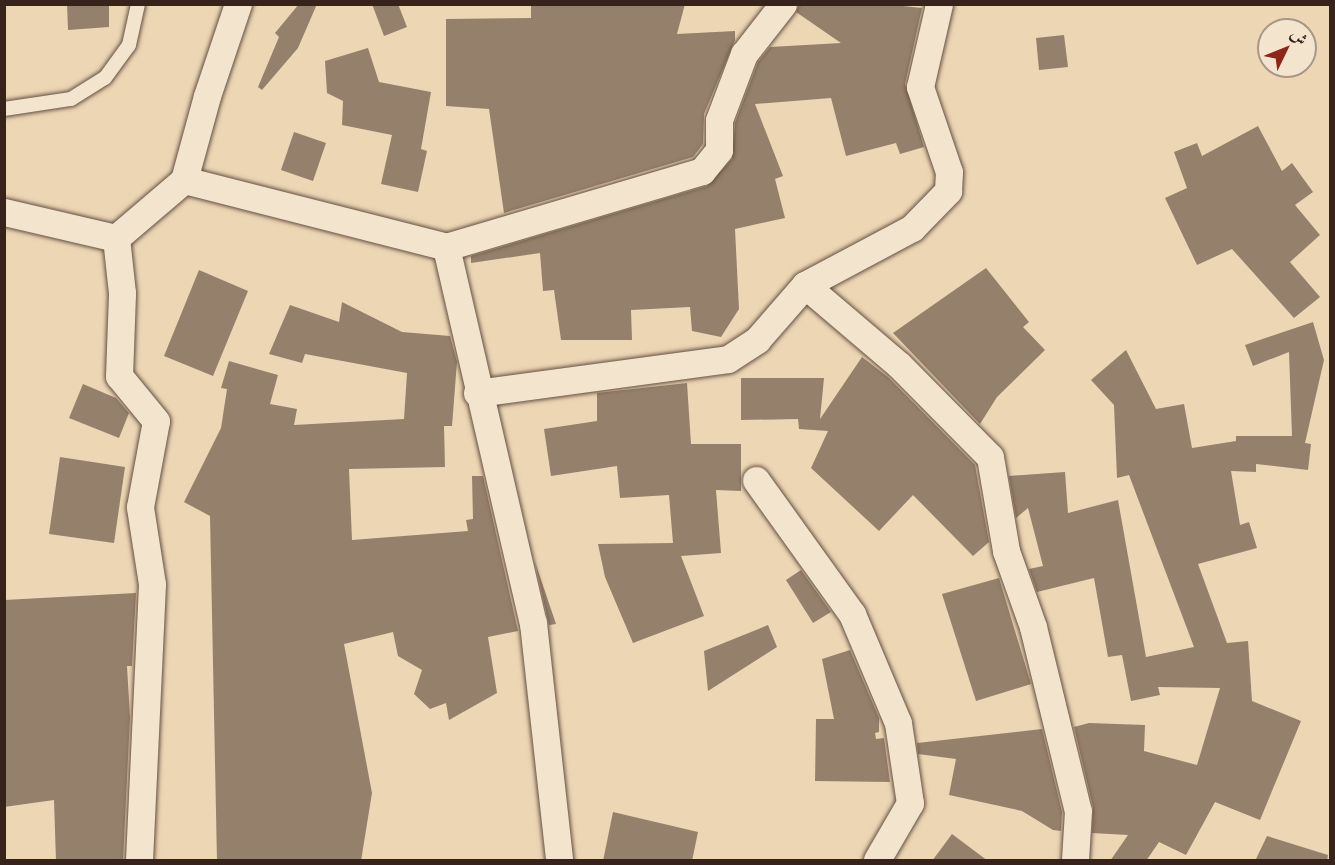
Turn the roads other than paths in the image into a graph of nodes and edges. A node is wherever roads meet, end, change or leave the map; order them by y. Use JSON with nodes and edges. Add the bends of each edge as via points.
{"nodes":[{"id":1,"x":138,"y":4,"type":"edge"},
{"id":2,"x":238,"y":4,"type":"edge"},
{"id":3,"x":783,"y":4,"type":"edge"},
{"id":4,"x":939,"y":4,"type":"edge"},
{"id":5,"x":4,"y":109,"type":"edge"},
{"id":6,"x":184,"y":180,"type":"junction"},
{"id":7,"x":4,"y":212,"type":"edge"},
{"id":8,"x":116,"y":238,"type":"junction"},
{"id":9,"x":446,"y":247,"type":"junction"},
{"id":10,"x":805,"y":285,"type":"junction"},
{"id":11,"x":477,"y":393,"type":"junction"},
{"id":12,"x":756,"y":480,"type":"dead end"},
{"id":13,"x":139,"y":861,"type":"edge"},
{"id":14,"x":559,"y":861,"type":"edge"},
{"id":15,"x":877,"y":861,"type":"edge"},
{"id":16,"x":1075,"y":861,"type":"edge"}],
"edges":[{"from":1,"to":5,"type":"lane","via":[[129,45],[105,78],[71,99]]},
{"from":2,"to":6,"type":"street"},
{"from":3,"to":9,"type":"street","via":[[744,54],[719,120],[719,150],[702,171]]},
{"from":4,"to":10,"type":"street","via":[[920,87],[949,172],[948,191],[912,228]]},
{"from":6,"to":8,"type":"street"},
{"from":6,"to":9,"type":"street"},
{"from":7,"to":8,"type":"street"},
{"from":8,"to":13,"type":"street","via":[[122,293],[119,376],[156,421],[140,507],[152,584]]},
{"from":9,"to":11,"type":"street"},
{"from":10,"to":11,"type":"street","via":[[757,340],[728,359]]},
{"from":10,"to":16,"type":"street","via":[[899,365],[990,457],[1006,551],[1033,627],[1078,811]]},
{"from":11,"to":14,"type":"street","via":[[533,624]]},
{"from":12,"to":15,"type":"street","via":[[852,614],[898,723],[910,803]]}]}
